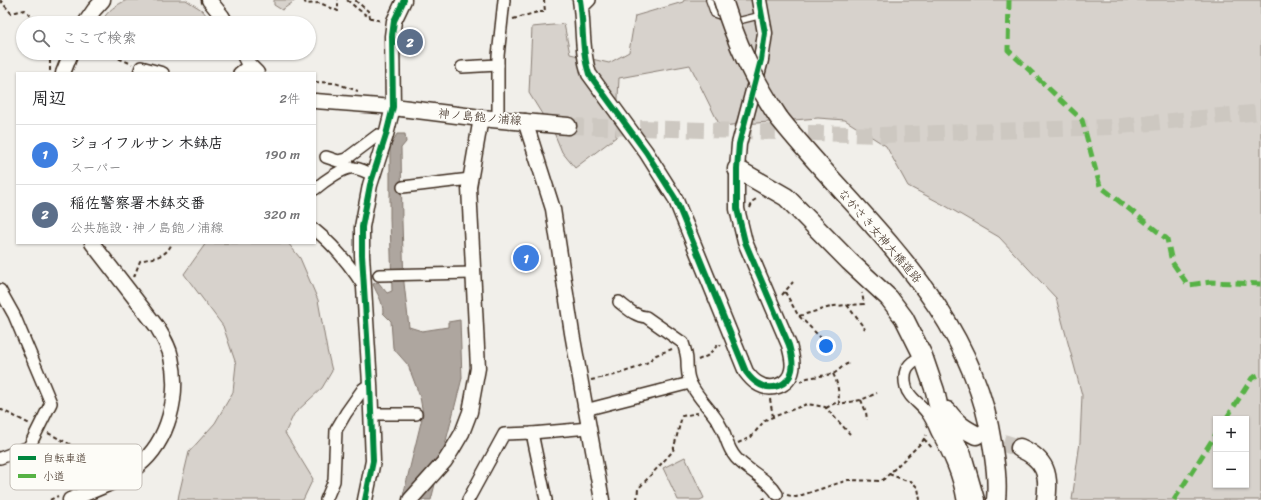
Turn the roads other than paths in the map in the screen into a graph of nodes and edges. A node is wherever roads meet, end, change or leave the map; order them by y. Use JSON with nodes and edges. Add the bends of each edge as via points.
{"nodes":[{"id":1,"x":103,"y":0,"type":"edge"},
{"id":2,"x":209,"y":0,"type":"edge"},
{"id":3,"x":404,"y":0,"type":"edge"},
{"id":4,"x":504,"y":0,"type":"edge"},
{"id":5,"x":709,"y":0,"type":"edge"},
{"id":6,"x":723,"y":0,"type":"edge"},
{"id":7,"x":759,"y":0,"type":"edge"},
{"id":8,"x":584,"y":2,"type":"edge"},
{"id":9,"x":762,"y":15,"type":"junction"},
{"id":10,"x":90,"y":16,"type":"edge"},
{"id":11,"x":222,"y":16,"type":"edge"},
{"id":12,"x":68,"y":60,"type":"edge"},
{"id":13,"x":498,"y":65,"type":"junction"},
{"id":14,"x":462,"y":67,"type":"dead end"},
{"id":15,"x":140,"y":70,"type":"edge"},
{"id":16,"x":63,"y":72,"type":"edge"},
{"id":17,"x":155,"y":72,"type":"edge"},
{"id":18,"x":316,"y":101,"type":"edge"},
{"id":19,"x":393,"y":107,"type":"junction"},
{"id":20,"x":481,"y":118,"type":"junction"},
{"id":21,"x":498,"y":119,"type":"junction"},
{"id":22,"x":525,"y":121,"type":"junction"},
{"id":23,"x":568,"y":126,"type":"tunnel mouth"},
{"id":24,"x":385,"y":137,"type":"junction"},
{"id":25,"x":326,"y":158,"type":"dead end"},
{"id":26,"x":737,"y":169,"type":"junction"},
{"id":27,"x":372,"y":175,"type":"junction"},
{"id":28,"x":470,"y":179,"type":"junction"},
{"id":29,"x":403,"y":186,"type":"dead end"},
{"id":30,"x":316,"y":189,"type":"edge"},
{"id":31,"x":316,"y":231,"type":"edge"},
{"id":32,"x":93,"y":244,"type":"edge"},
{"id":33,"x":474,"y":273,"type":"junction"},
{"id":34,"x":379,"y":275,"type":"dead end"},
{"id":35,"x":364,"y":287,"type":"junction"},
{"id":36,"x":0,"y":290,"type":"edge"},
{"id":37,"x":619,"y":302,"type":"dead end"},
{"id":38,"x":923,"y":356,"type":"junction"},
{"id":39,"x":690,"y":383,"type":"junction"},
{"id":40,"x":370,"y":384,"type":"junction"},
{"id":41,"x":935,"y":391,"type":"junction"},
{"id":42,"x":585,"y":410,"type":"junction"},
{"id":43,"x":371,"y":414,"type":"junction"},
{"id":44,"x":416,"y":414,"type":"dead end"},
{"id":45,"x":589,"y":428,"type":"junction"},
{"id":46,"x":532,"y":433,"type":"junction"},
{"id":47,"x":976,"y":434,"type":"tunnel mouth"},
{"id":48,"x":31,"y":444,"type":"edge"},
{"id":49,"x":1020,"y":448,"type":"tunnel mouth"},
{"id":50,"x":10,"y":454,"type":"edge"},
{"id":51,"x":0,"y":458,"type":"edge"},
{"id":52,"x":142,"y":462,"type":"edge"},
{"id":53,"x":88,"y":490,"type":"edge"},
{"id":54,"x":777,"y":494,"type":"road end"},
{"id":55,"x":67,"y":497,"type":"edge"},
{"id":56,"x":997,"y":497,"type":"edge"},
{"id":57,"x":545,"y":499,"type":"edge"},
{"id":58,"x":326,"y":500,"type":"edge"},
{"id":59,"x":365,"y":500,"type":"edge"},
{"id":60,"x":410,"y":500,"type":"edge"},
{"id":61,"x":468,"y":500,"type":"edge"},
{"id":62,"x":602,"y":500,"type":"edge"},
{"id":63,"x":963,"y":500,"type":"edge"},
{"id":64,"x":975,"y":500,"type":"edge"},
{"id":65,"x":1046,"y":500,"type":"edge"}],
"edges":[{"from":1,"to":10,"type":"street"},
{"from":2,"to":11,"type":"street"},
{"from":3,"to":19,"type":"street","via":[[394,23],[392,36]]},
{"from":4,"to":13,"type":"street"},
{"from":5,"to":9,"type":"lane","via":[[714,14],[738,21]]},
{"from":6,"to":56,"type":"main road","name":"ながさき女神大橋道路","bridge":true,"via":[[742,54],[779,118],[911,268],[944,315],[962,348],[984,403],[997,477]]},
{"from":7,"to":9,"type":"street"},
{"from":8,"to":26,"type":"street","via":[[585,62],[589,74],[646,152],[675,198],[746,372],[757,383],[776,386],[788,379],[792,372],[792,359],[789,345],[745,242],[737,208]]},
{"from":9,"to":26,"type":"street","via":[[765,33],[761,60],[739,144]]},
{"from":12,"to":16,"type":"street"},
{"from":13,"to":14,"type":"street"},
{"from":13,"to":21,"type":"street"},
{"from":15,"to":17,"type":"street"},
{"from":18,"to":19,"type":"street"},
{"from":19,"to":20,"type":"main road","name":"神ノ島飽ノ浦線"},
{"from":19,"to":24,"type":"street"},
{"from":20,"to":21,"type":"main road","name":"神ノ島飽ノ浦線"},
{"from":20,"to":28,"type":"street"},
{"from":21,"to":22,"type":"main road","name":"神ノ島飽ノ浦線"},
{"from":22,"to":23,"type":"main road","name":"神ノ島飽ノ浦線"},
{"from":22,"to":42,"type":"street","via":[[553,209]]},
{"from":24,"to":25,"type":"street","via":[[378,134],[346,159]]},
{"from":24,"to":27,"type":"street"},
{"from":26,"to":38,"type":"main road","via":[[786,197],[889,298],[904,318]]},
{"from":27,"to":30,"type":"street","via":[[349,168],[323,182]]},
{"from":27,"to":35,"type":"street","via":[[362,227]]},
{"from":28,"to":29,"type":"street"},
{"from":28,"to":33,"type":"street"},
{"from":31,"to":35,"type":"street","via":[[343,257]]},
{"from":32,"to":52,"type":"street","via":[[158,327],[171,357],[175,384],[171,411],[164,433]]},
{"from":33,"to":34,"type":"street"},
{"from":33,"to":60,"type":"street","via":[[478,368],[470,412],[452,450]]},
{"from":35,"to":40,"type":"street"},
{"from":36,"to":48,"type":"street","via":[[14,315],[51,403]]},
{"from":37,"to":39,"type":"street","via":[[632,312],[646,317],[684,345]]},
{"from":38,"to":41,"type":"main road"},
{"from":38,"to":63,"type":"street","via":[[907,367],[906,387],[928,414],[957,474]]},
{"from":39,"to":42,"type":"street"},
{"from":39,"to":54,"type":"street","via":[[720,424],[732,453],[750,471],[772,486]]},
{"from":40,"to":43,"type":"street"},
{"from":40,"to":58,"type":"street","via":[[363,389],[336,430],[334,481]]},
{"from":41,"to":47,"type":"main road","via":[[955,422]]},
{"from":41,"to":64,"type":"main road","via":[[939,409],[962,455]]},
{"from":42,"to":45,"type":"street"},
{"from":43,"to":44,"type":"street"},
{"from":43,"to":59,"type":"street","via":[[373,461]]},
{"from":45,"to":46,"type":"street"},
{"from":45,"to":62,"type":"street"},
{"from":46,"to":57,"type":"street"},
{"from":46,"to":61,"type":"street","via":[[504,434]]},
{"from":49,"to":65,"type":"main road","via":[[1034,456],[1044,467]]},
{"from":50,"to":51,"type":"street"},
{"from":53,"to":55,"type":"street"}]}
